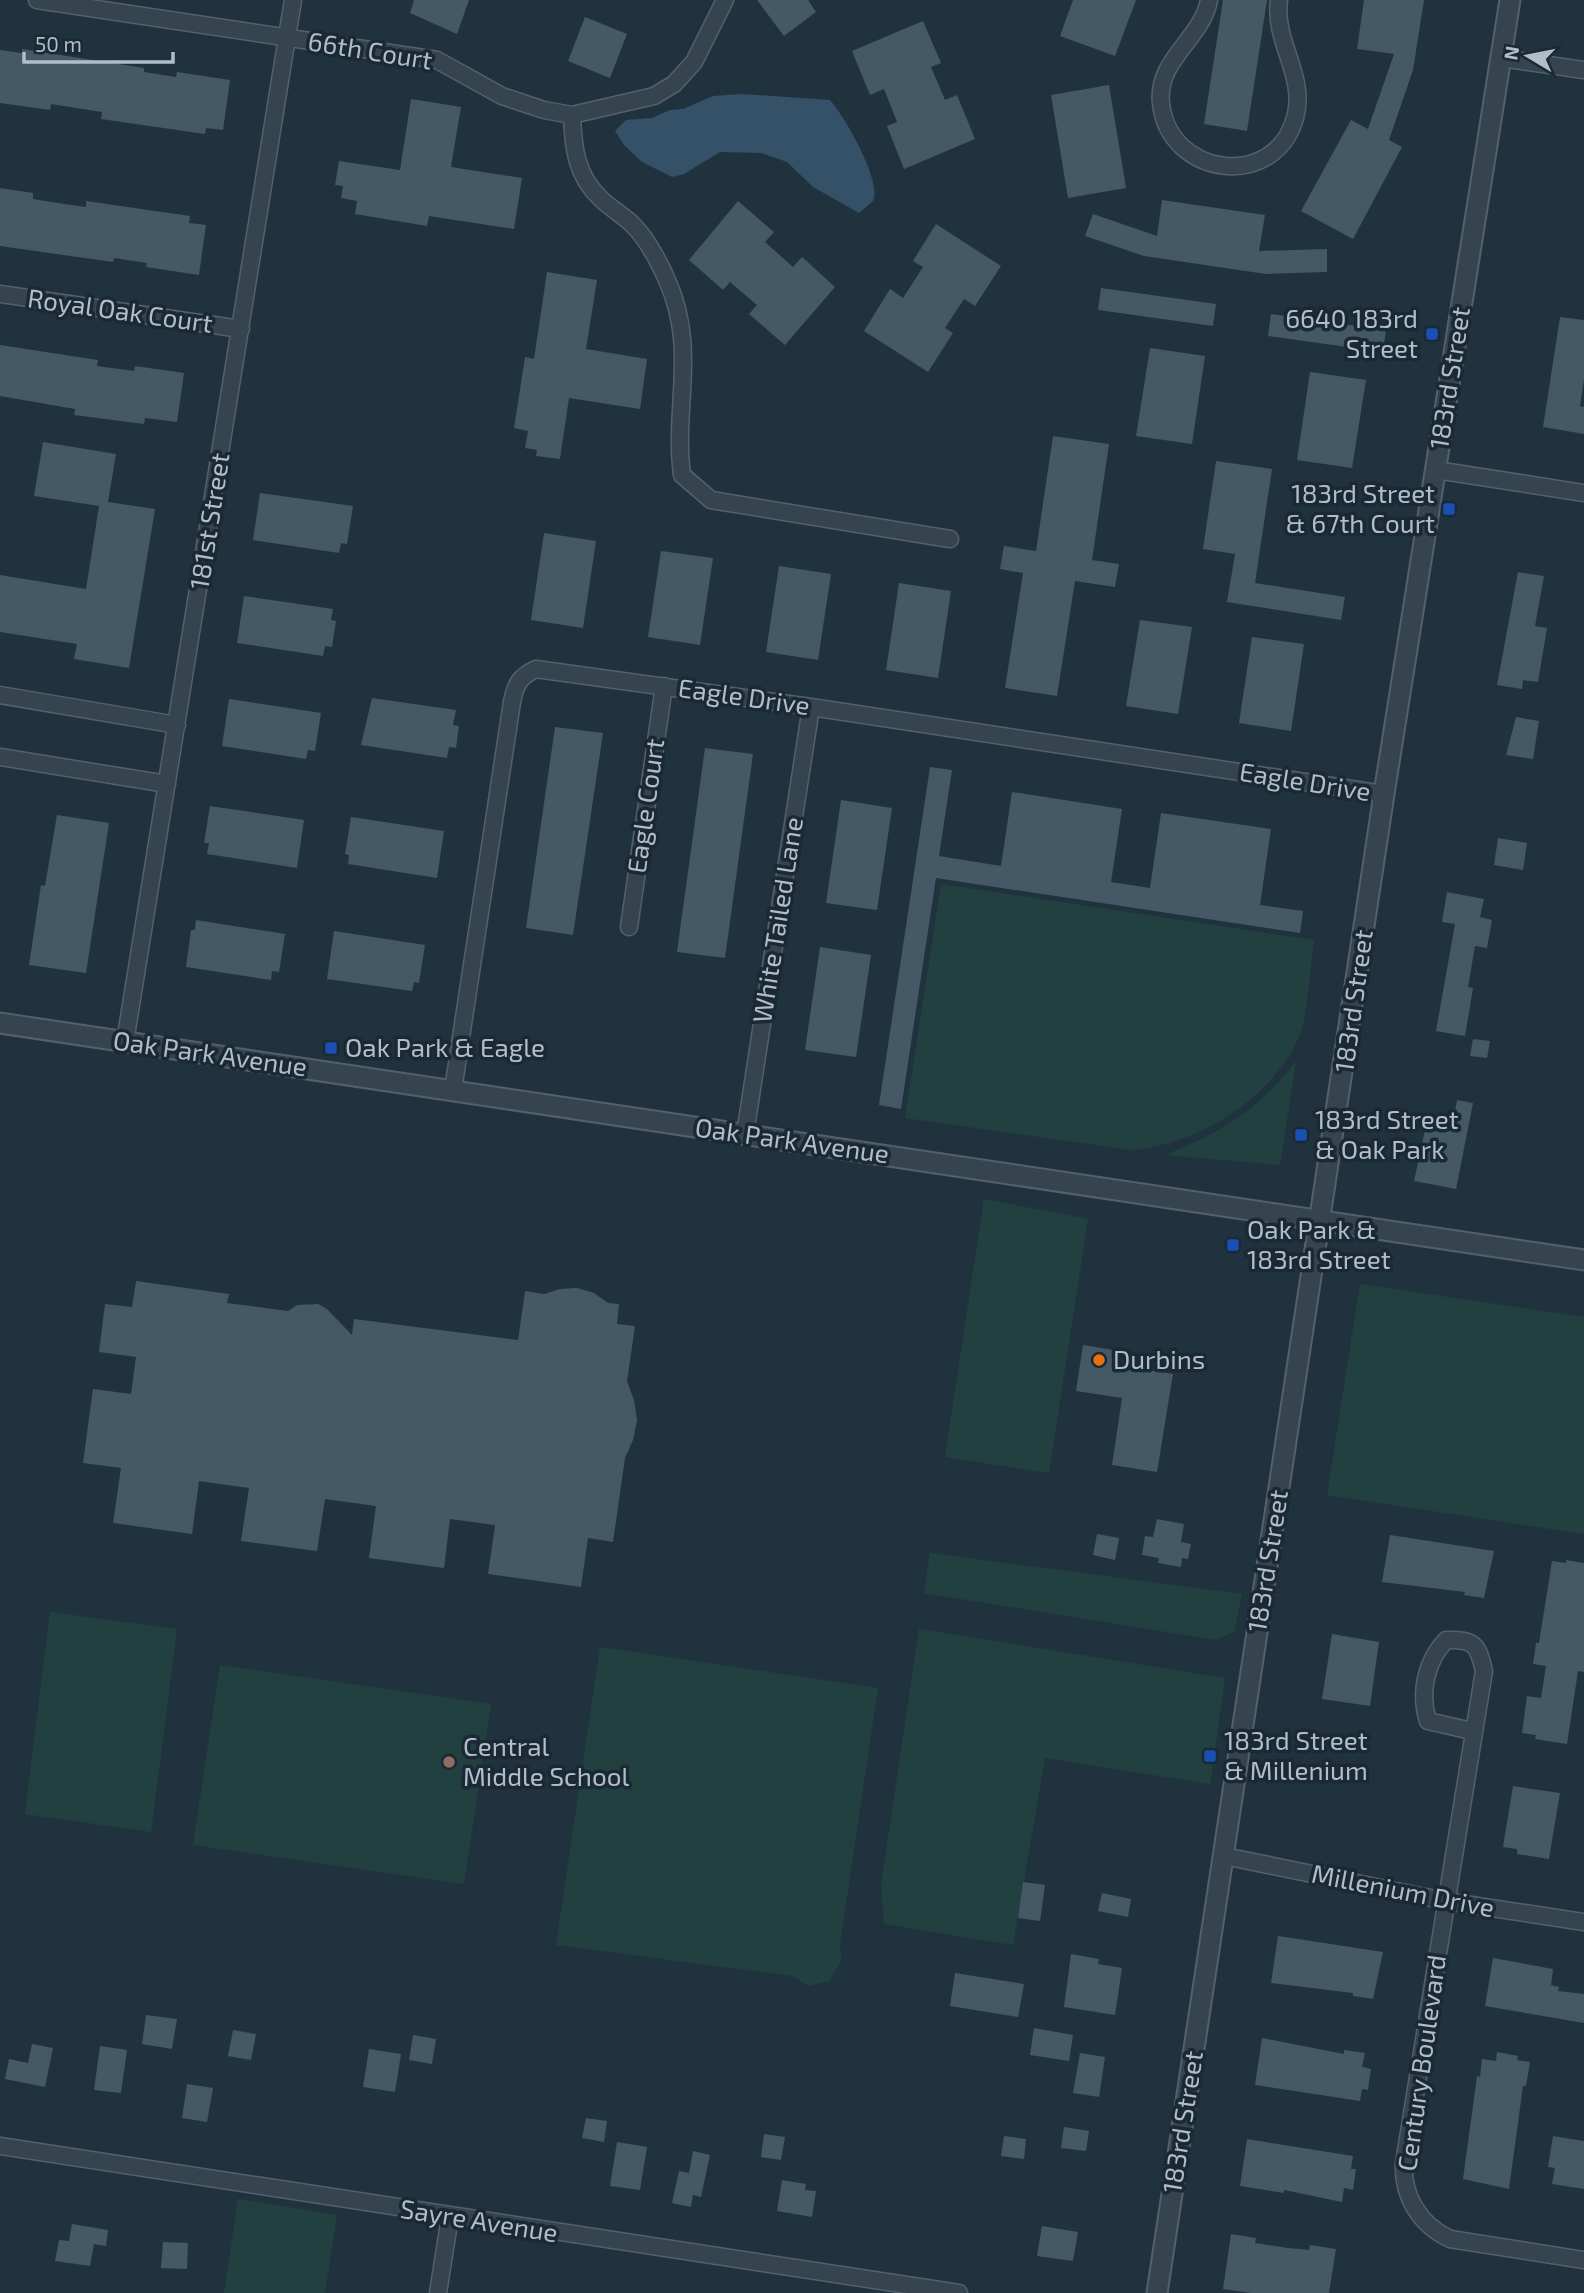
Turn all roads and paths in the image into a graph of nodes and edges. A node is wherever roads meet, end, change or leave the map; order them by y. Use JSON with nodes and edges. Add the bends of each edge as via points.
{"nodes":[{"id":1,"x":37,"y":0,"type":"edge"},
{"id":2,"x":293,"y":0,"type":"edge"},
{"id":3,"x":725,"y":0,"type":"edge"},
{"id":4,"x":1209,"y":0,"type":"edge"},
{"id":5,"x":1279,"y":0,"type":"edge"},
{"id":6,"x":1510,"y":0,"type":"edge"},
{"id":7,"x":287,"y":38,"type":"junction"},
{"id":8,"x":1501,"y":58,"type":"junction"},
{"id":9,"x":1584,"y":71,"type":"edge"},
{"id":10,"x":572,"y":115,"type":"junction"},
{"id":11,"x":0,"y":294,"type":"edge"},
{"id":12,"x":241,"y":329,"type":"junction"},
{"id":13,"x":1436,"y":470,"type":"junction"},
{"id":14,"x":1584,"y":493,"type":"edge"},
{"id":15,"x":950,"y":539,"type":"dead end"},
{"id":16,"x":664,"y":686,"type":"junction"},
{"id":17,"x":0,"y":695,"type":"edge"},
{"id":18,"x":811,"y":707,"type":"junction"},
{"id":19,"x":177,"y":725,"type":"junction"},
{"id":20,"x":0,"y":757,"type":"edge"},
{"id":21,"x":167,"y":783,"type":"junction"},
{"id":22,"x":1384,"y":794,"type":"junction"},
{"id":23,"x":629,"y":927,"type":"dead end"},
{"id":24,"x":0,"y":1023,"type":"edge"},
{"id":25,"x":125,"y":1042,"type":"junction"},
{"id":26,"x":453,"y":1090,"type":"junction"},
{"id":27,"x":745,"y":1134,"type":"junction"},
{"id":28,"x":1322,"y":1219,"type":"junction"},
{"id":29,"x":1584,"y":1260,"type":"edge"},
{"id":30,"x":1472,"y":1731,"type":"junction"},
{"id":31,"x":1224,"y":1856,"type":"junction"},
{"id":32,"x":1445,"y":1901,"type":"junction"},
{"id":33,"x":1584,"y":1922,"type":"edge"},
{"id":34,"x":0,"y":2146,"type":"edge"},
{"id":35,"x":450,"y":2217,"type":"junction"},
{"id":36,"x":1584,"y":2260,"type":"edge"},
{"id":37,"x":438,"y":2293,"type":"edge"},
{"id":38,"x":959,"y":2293,"type":"edge"},
{"id":39,"x":1157,"y":2293,"type":"edge"}],
"edges":[{"from":1,"to":7,"type":"street","name":"66th Court"},
{"from":2,"to":7,"type":"street","name":"181st Street"},
{"from":3,"to":10,"type":"street","name":"66th Court","via":[[694,62],[674,84],[654,96]]},
{"from":4,"to":5,"type":"street","via":[[1207,12],[1165,74],[1160,100],[1165,127],[1178,145],[1196,157],[1219,165],[1244,166],[1268,158],[1285,141],[1297,111],[1297,78],[1281,37]]},
{"from":6,"to":8,"type":"street","name":"183rd Street"},
{"from":7,"to":10,"type":"street","name":"66th Court","via":[[438,60],[502,96]]},
{"from":7,"to":12,"type":"street","name":"181st Street"},
{"from":8,"to":9,"type":"street"},
{"from":8,"to":13,"type":"street","name":"183rd Street"},
{"from":10,"to":15,"type":"street","via":[[573,150],[585,180],[600,199],[634,226],[671,292],[685,358],[679,453],[682,475],[711,500]]},
{"from":11,"to":12,"type":"street","name":"Royal Oak Court"},
{"from":12,"to":19,"type":"street","name":"181st Street"},
{"from":13,"to":14,"type":"street"},
{"from":13,"to":22,"type":"street","name":"183rd Street"},
{"from":16,"to":18,"type":"street","name":"Eagle Drive"},
{"from":16,"to":23,"type":"street","name":"Eagle Court"},
{"from":16,"to":26,"type":"street","name":"Eagle Drive","via":[[546,669],[525,674],[515,686]]},
{"from":17,"to":19,"type":"street"},
{"from":18,"to":22,"type":"street","name":"Eagle Drive"},
{"from":18,"to":27,"type":"street","name":"White Tailed Lane"},
{"from":19,"to":21,"type":"street","name":"181st Street"},
{"from":20,"to":21,"type":"street"},
{"from":21,"to":25,"type":"street","name":"181st Street"},
{"from":22,"to":28,"type":"street","name":"183rd Street"},
{"from":24,"to":25,"type":"street","name":"Oak Park Avenue"},
{"from":25,"to":26,"type":"street","name":"Oak Park Avenue"},
{"from":26,"to":27,"type":"street","name":"Oak Park Avenue"},
{"from":27,"to":28,"type":"street","name":"Oak Park Avenue"},
{"from":28,"to":29,"type":"street","name":"Oak Park Avenue"},
{"from":28,"to":31,"type":"street","name":"183rd Street"},
{"from":30,"to":30,"type":"street","name":"Century Boulevard","via":[[1484,1671],[1479,1649],[1466,1639],[1446,1640],[1430,1662],[1423,1703],[1428,1721]]},
{"from":30,"to":32,"type":"street","name":"Century Boulevard"},
{"from":31,"to":32,"type":"street","name":"Millenium Drive"},
{"from":31,"to":39,"type":"street","name":"183rd Street"},
{"from":32,"to":33,"type":"street","name":"Millenium Drive"},
{"from":32,"to":36,"type":"street","name":"Century Boulevard","via":[[1404,2163],[1409,2197],[1429,2225],[1450,2239]]},
{"from":34,"to":35,"type":"street","name":"Sayre Avenue"},
{"from":35,"to":37,"type":"street"},
{"from":35,"to":38,"type":"street","name":"Sayre Avenue"}]}
